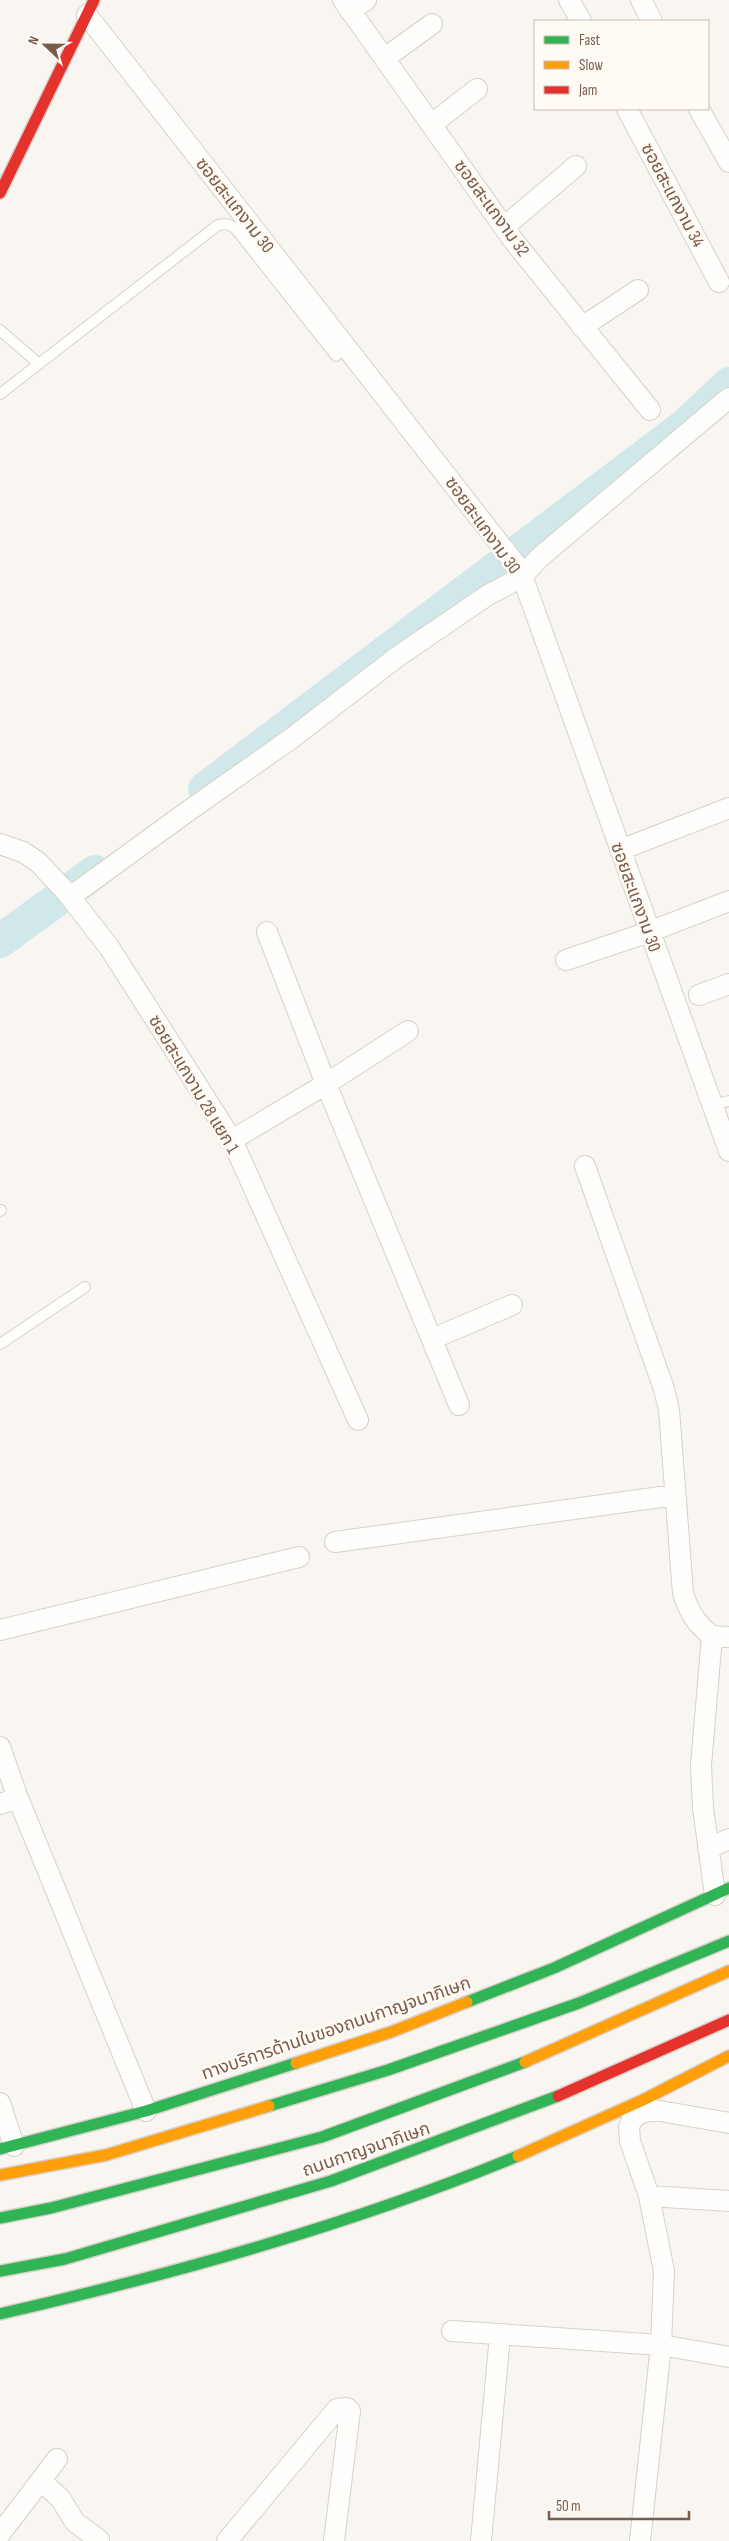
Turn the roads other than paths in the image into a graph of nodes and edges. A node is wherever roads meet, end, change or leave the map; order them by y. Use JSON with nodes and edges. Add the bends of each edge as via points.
{"nodes":[{"id":1,"x":569,"y":0,"type":"edge"},
{"id":2,"x":641,"y":0,"type":"edge"},
{"id":3,"x":353,"y":4,"type":"edge"},
{"id":4,"x":90,"y":8,"type":"edge"},
{"id":5,"x":580,"y":20,"type":"edge"},
{"id":6,"x":651,"y":20,"type":"edge"},
{"id":7,"x":432,"y":24,"type":"dead end"},
{"id":8,"x":385,"y":58,"type":"junction"},
{"id":9,"x":477,"y":89,"type":"dead end"},
{"id":10,"x":628,"y":110,"type":"edge"},
{"id":11,"x":700,"y":110,"type":"edge"},
{"id":12,"x":432,"y":124,"type":"junction"},
{"id":13,"x":729,"y":162,"type":"edge"},
{"id":14,"x":576,"y":166,"type":"dead end"},
{"id":15,"x":0,"y":193,"type":"edge"},
{"id":16,"x":504,"y":227,"type":"junction"},
{"id":17,"x":719,"y":282,"type":"dead end"},
{"id":18,"x":638,"y":290,"type":"dead end"},
{"id":19,"x":582,"y":326,"type":"junction"},
{"id":20,"x":0,"y":330,"type":"edge"},
{"id":21,"x":336,"y":356,"type":"dead end"},
{"id":22,"x":39,"y":364,"type":"junction"},
{"id":23,"x":0,"y":394,"type":"edge"},
{"id":24,"x":729,"y":398,"type":"edge"},
{"id":25,"x":650,"y":410,"type":"dead end"},
{"id":26,"x":521,"y":573,"type":"junction"},
{"id":27,"x":729,"y":808,"type":"edge"},
{"id":28,"x":0,"y":844,"type":"edge"},
{"id":29,"x":620,"y":850,"type":"junction"},
{"id":30,"x":69,"y":895,"type":"junction"},
{"id":31,"x":729,"y":901,"type":"edge"},
{"id":32,"x":267,"y":932,"type":"dead end"},
{"id":33,"x":649,"y":932,"type":"junction"},
{"id":34,"x":566,"y":960,"type":"dead end"},
{"id":35,"x":729,"y":984,"type":"edge"},
{"id":36,"x":699,"y":994,"type":"dead end"},
{"id":37,"x":408,"y":1031,"type":"dead end"},
{"id":38,"x":326,"y":1084,"type":"junction"},
{"id":39,"x":720,"y":1103,"type":"edge"},
{"id":40,"x":232,"y":1140,"type":"junction"},
{"id":41,"x":729,"y":1151,"type":"edge"},
{"id":42,"x":585,"y":1166,"type":"dead end"},
{"id":43,"x":85,"y":1287,"type":"dead end"},
{"id":44,"x":512,"y":1305,"type":"dead end"},
{"id":45,"x":432,"y":1339,"type":"junction"},
{"id":46,"x":0,"y":1344,"type":"edge"},
{"id":47,"x":459,"y":1404,"type":"dead end"},
{"id":48,"x":358,"y":1420,"type":"dead end"},
{"id":49,"x":676,"y":1495,"type":"junction"},
{"id":50,"x":335,"y":1542,"type":"dead end"},
{"id":51,"x":299,"y":1558,"type":"dead end"},
{"id":52,"x":0,"y":1630,"type":"edge"},
{"id":53,"x":721,"y":1637,"type":"edge"},
{"id":54,"x":0,"y":1747,"type":"edge"},
{"id":55,"x":9,"y":1801,"type":"edge"},
{"id":56,"x":729,"y":1839,"type":"edge"},
{"id":57,"x":708,"y":1848,"type":"junction"},
{"id":58,"x":722,"y":1892,"type":"edge"},
{"id":59,"x":729,"y":1941,"type":"edge"},
{"id":60,"x":729,"y":1971,"type":"edge"},
{"id":61,"x":729,"y":2020,"type":"edge"},
{"id":62,"x":729,"y":2056,"type":"edge"},
{"id":63,"x":0,"y":2104,"type":"edge"},
{"id":64,"x":146,"y":2111,"type":"junction"},
{"id":65,"x":729,"y":2123,"type":"edge"},
{"id":66,"x":7,"y":2147,"type":"edge"},
{"id":67,"x":0,"y":2175,"type":"edge"},
{"id":68,"x":648,"y":2196,"type":"junction"},
{"id":69,"x":729,"y":2201,"type":"edge"},
{"id":70,"x":0,"y":2218,"type":"edge"},
{"id":71,"x":0,"y":2271,"type":"edge"},
{"id":72,"x":0,"y":2314,"type":"edge"},
{"id":73,"x":452,"y":2331,"type":"dead end"},
{"id":74,"x":500,"y":2335,"type":"junction"},
{"id":75,"x":661,"y":2345,"type":"junction"},
{"id":76,"x":729,"y":2357,"type":"edge"},
{"id":77,"x":58,"y":2459,"type":"dead end"},
{"id":78,"x":41,"y":2481,"type":"junction"},
{"id":79,"x":0,"y":2534,"type":"edge"},
{"id":80,"x":99,"y":2540,"type":"dead end"},
{"id":81,"x":227,"y":2541,"type":"edge"},
{"id":82,"x":334,"y":2541,"type":"edge"},
{"id":83,"x":481,"y":2541,"type":"edge"},
{"id":84,"x":640,"y":2541,"type":"edge"}],
"edges":[{"from":1,"to":5,"type":"street"},
{"from":2,"to":6,"type":"street"},
{"from":3,"to":8,"type":"street","name":"ซอยสะแกงาม 32"},
{"from":4,"to":15,"type":"main road"},
{"from":4,"to":26,"type":"street","name":"ซอยสะแกงาม 30"},
{"from":7,"to":8,"type":"street"},
{"from":8,"to":12,"type":"street","name":"ซอยสะแกงาม 32"},
{"from":9,"to":12,"type":"street"},
{"from":10,"to":17,"type":"street","name":"ซอยสะแกงาม 34"},
{"from":11,"to":13,"type":"street"},
{"from":12,"to":16,"type":"street","name":"ซอยสะแกงาม 32"},
{"from":14,"to":16,"type":"street"},
{"from":16,"to":19,"type":"street","name":"ซอยสะแกงาม 32"},
{"from":18,"to":19,"type":"street"},
{"from":19,"to":25,"type":"street","name":"ซอยสะแกงาม 32"},
{"from":20,"to":22,"type":"lane"},
{"from":21,"to":22,"type":"lane","via":[[235,228],[227,224],[218,225]]},
{"from":22,"to":23,"type":"lane"},
{"from":24,"to":26,"type":"street"},
{"from":26,"to":29,"type":"street","name":"ซอยสะแกงาม 30"},
{"from":26,"to":30,"type":"street","via":[[397,657],[292,738]]},
{"from":27,"to":29,"type":"street"},
{"from":28,"to":30,"type":"street","name":"ซอยสะแกงาม 28 แยก 1","via":[[23,852],[48,871]]},
{"from":29,"to":33,"type":"street","name":"ซอยสะแกงาม 30"},
{"from":30,"to":40,"type":"street","name":"ซอยสะแกงาม 28 แยก 1","via":[[109,947]]},
{"from":31,"to":33,"type":"street"},
{"from":32,"to":38,"type":"street"},
{"from":33,"to":34,"type":"street"},
{"from":33,"to":39,"type":"street","name":"ซอยสะแกงาม 30"},
{"from":35,"to":36,"type":"street"},
{"from":37,"to":38,"type":"street"},
{"from":38,"to":40,"type":"street"},
{"from":38,"to":45,"type":"street"},
{"from":39,"to":41,"type":"street","name":"ซอยสะแกงาม 30"},
{"from":40,"to":48,"type":"street","name":"ซอยสะแกงาม 28 แยก 1"},
{"from":42,"to":49,"type":"street","via":[[664,1389],[673,1431]]},
{"from":43,"to":46,"type":"lane"},
{"from":44,"to":45,"type":"street"},
{"from":45,"to":47,"type":"street"},
{"from":49,"to":50,"type":"street"},
{"from":49,"to":53,"type":"street","via":[[683,1593],[697,1624]]},
{"from":51,"to":52,"type":"street"},
{"from":53,"to":57,"type":"street","via":[[701,1765]]},
{"from":54,"to":55,"type":"street"},
{"from":55,"to":64,"type":"street"},
{"from":56,"to":57,"type":"street"},
{"from":57,"to":58,"type":"street"},
{"from":58,"to":64,"type":"main road","name":"ทางบริการด้านในของถนนกาญจนาภิเษก","via":[[554,1968],[391,2032]]},
{"from":59,"to":67,"type":"main road","via":[[579,2003],[388,2070],[106,2155]]},
{"from":60,"to":70,"type":"main road","name":"ถนนกาญจนาภิเษก","via":[[543,2055],[322,2137],[51,2208]]},
{"from":61,"to":71,"type":"main road","name":"ถนนกาญจนาภิเษก","via":[[554,2098],[331,2181],[65,2258]]},
{"from":62,"to":72,"type":"main road","via":[[583,2129],[421,2195],[221,2260]]},
{"from":63,"to":66,"type":"street"},
{"from":64,"to":66,"type":"main road","name":"ทางบริการด้านในของถนนกาญจนาภิเษก"},
{"from":65,"to":68,"type":"street","via":[[654,2110],[632,2119],[630,2141]]},
{"from":68,"to":69,"type":"street"},
{"from":68,"to":75,"type":"street","via":[[664,2271]]},
{"from":73,"to":74,"type":"street"},
{"from":74,"to":75,"type":"street"},
{"from":74,"to":83,"type":"street"},
{"from":75,"to":76,"type":"street"},
{"from":75,"to":84,"type":"street"},
{"from":77,"to":78,"type":"street"},
{"from":78,"to":79,"type":"street"},
{"from":78,"to":80,"type":"street","via":[[60,2498],[75,2522]]},
{"from":81,"to":82,"type":"street","via":[[341,2407],[350,2411]]}]}
